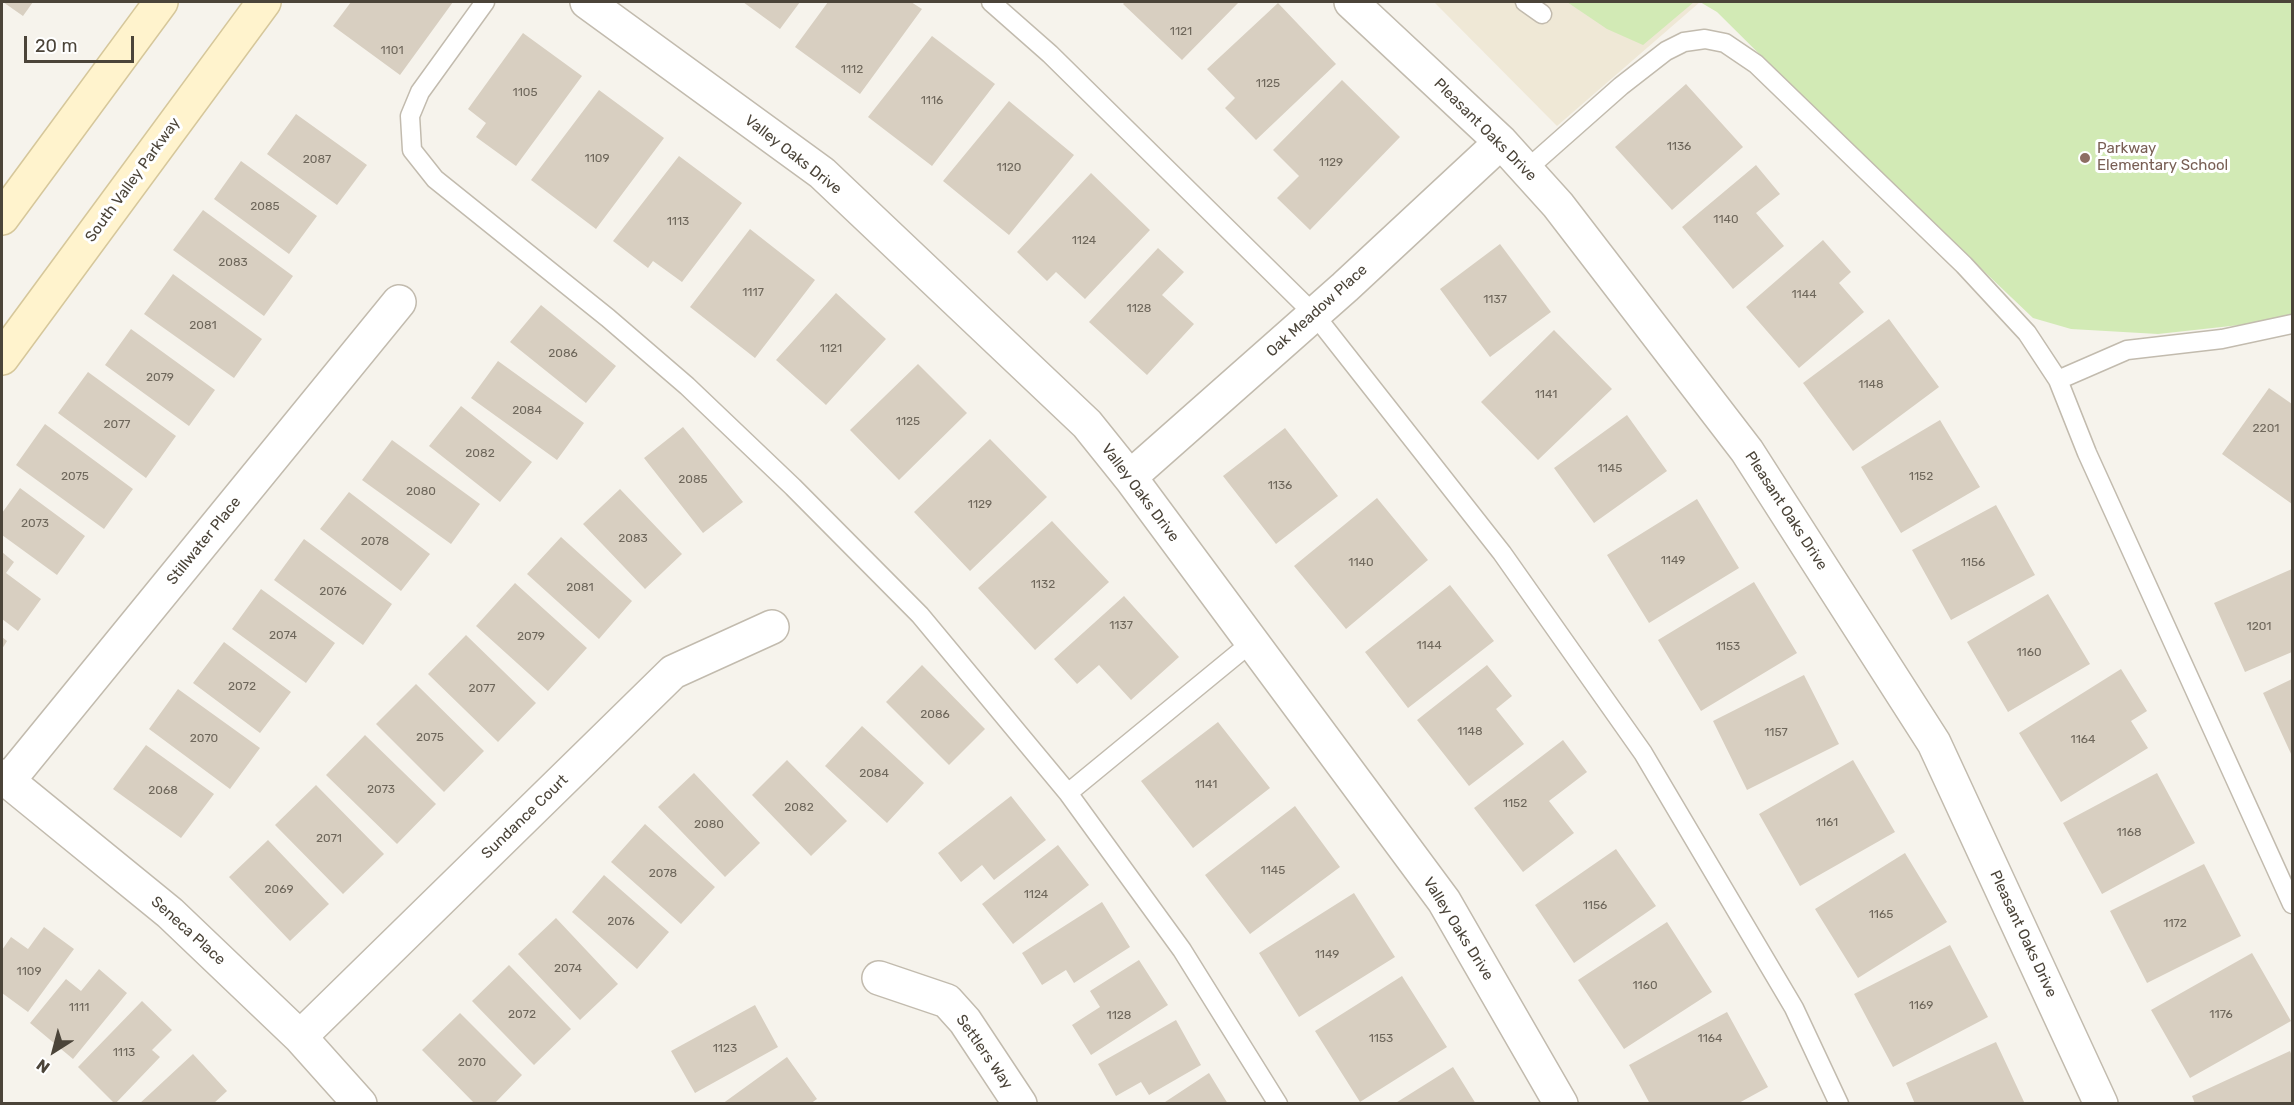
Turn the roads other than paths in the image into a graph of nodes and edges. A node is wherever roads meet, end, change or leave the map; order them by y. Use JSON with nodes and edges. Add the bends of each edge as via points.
{"nodes":[{"id":1,"x":161,"y":2,"type":"edge"},
{"id":2,"x":264,"y":2,"type":"edge"},
{"id":3,"x":485,"y":2,"type":"edge"},
{"id":4,"x":991,"y":2,"type":"edge"},
{"id":5,"x":1351,"y":2,"type":"edge"},
{"id":6,"x":1525,"y":2,"type":"edge"},
{"id":7,"x":603,"y":6,"type":"edge"},
{"id":8,"x":1542,"y":14,"type":"dead end"},
{"id":9,"x":1501,"y":142,"type":"junction"},
{"id":10,"x":1526,"y":170,"type":"junction"},
{"id":11,"x":2,"y":218,"type":"edge"},
{"id":12,"x":399,"y":302,"type":"dead end"},
{"id":13,"x":1314,"y":314,"type":"junction"},
{"id":14,"x":2292,"y":324,"type":"edge"},
{"id":15,"x":2,"y":358,"type":"edge"},
{"id":16,"x":2058,"y":380,"type":"junction"},
{"id":17,"x":1132,"y":480,"type":"junction"},
{"id":18,"x":772,"y":627,"type":"dead end"},
{"id":19,"x":1252,"y":642,"type":"junction"},
{"id":20,"x":5,"y":778,"type":"edge"},
{"id":21,"x":1068,"y":793,"type":"junction"},
{"id":22,"x":2292,"y":904,"type":"edge"},
{"id":23,"x":879,"y":978,"type":"dead end"},
{"id":24,"x":300,"y":1037,"type":"junction"},
{"id":25,"x":360,"y":1104,"type":"edge"},
{"id":26,"x":1020,"y":1104,"type":"edge"},
{"id":27,"x":1278,"y":1104,"type":"edge"},
{"id":28,"x":1561,"y":1104,"type":"edge"},
{"id":29,"x":1839,"y":1104,"type":"edge"},
{"id":30,"x":2101,"y":1104,"type":"edge"}],
"edges":[{"from":1,"to":11,"type":"main road"},
{"from":2,"to":15,"type":"main road","name":"South Valley Parkway"},
{"from":3,"to":21,"type":"lane","via":[[420,92],[410,116],[412,150],[435,178],[687,386],[793,487],[920,615]]},
{"from":4,"to":13,"type":"lane","via":[[1067,71]]},
{"from":5,"to":9,"type":"street","name":"Pleasant Oaks Drive"},
{"from":6,"to":8,"type":"lane"},
{"from":7,"to":17,"type":"street","name":"Valley Oaks Drive","via":[[822,173],[1087,424]]},
{"from":9,"to":10,"type":"street","name":"Pleasant Oaks Drive"},
{"from":9,"to":13,"type":"street","name":"Oak Meadow Place"},
{"from":10,"to":16,"type":"lane","via":[[1666,51],[1684,42],[1705,39],[1725,44],[1756,64],[1964,265],[2027,333]]},
{"from":10,"to":30,"type":"street","name":"Pleasant Oaks Drive","via":[[1558,205],[1747,451],[1934,743]]},
{"from":12,"to":20,"type":"street","name":"Stillwater Place"},
{"from":13,"to":17,"type":"street","name":"Oak Meadow Place","via":[[1138,470]]},
{"from":13,"to":29,"type":"lane","via":[[1502,553],[1643,753],[1794,1008]]},
{"from":14,"to":16,"type":"lane","via":[[2222,339],[2127,350]]},
{"from":16,"to":22,"type":"lane","via":[[2091,464]]},
{"from":17,"to":19,"type":"street","name":"Valley Oaks Drive"},
{"from":18,"to":24,"type":"street","name":"Sundance Court","via":[[673,672]]},
{"from":19,"to":21,"type":"lane"},
{"from":19,"to":28,"type":"street","name":"Valley Oaks Drive","via":[[1444,901]]},
{"from":20,"to":24,"type":"street","name":"Seneca Place","via":[[170,913]]},
{"from":21,"to":27,"type":"lane","via":[[1182,950]]},
{"from":23,"to":26,"type":"street","name":"Settlers Way","via":[[947,1001],[965,1021]]},
{"from":24,"to":25,"type":"street","name":"Seneca Place"}]}
